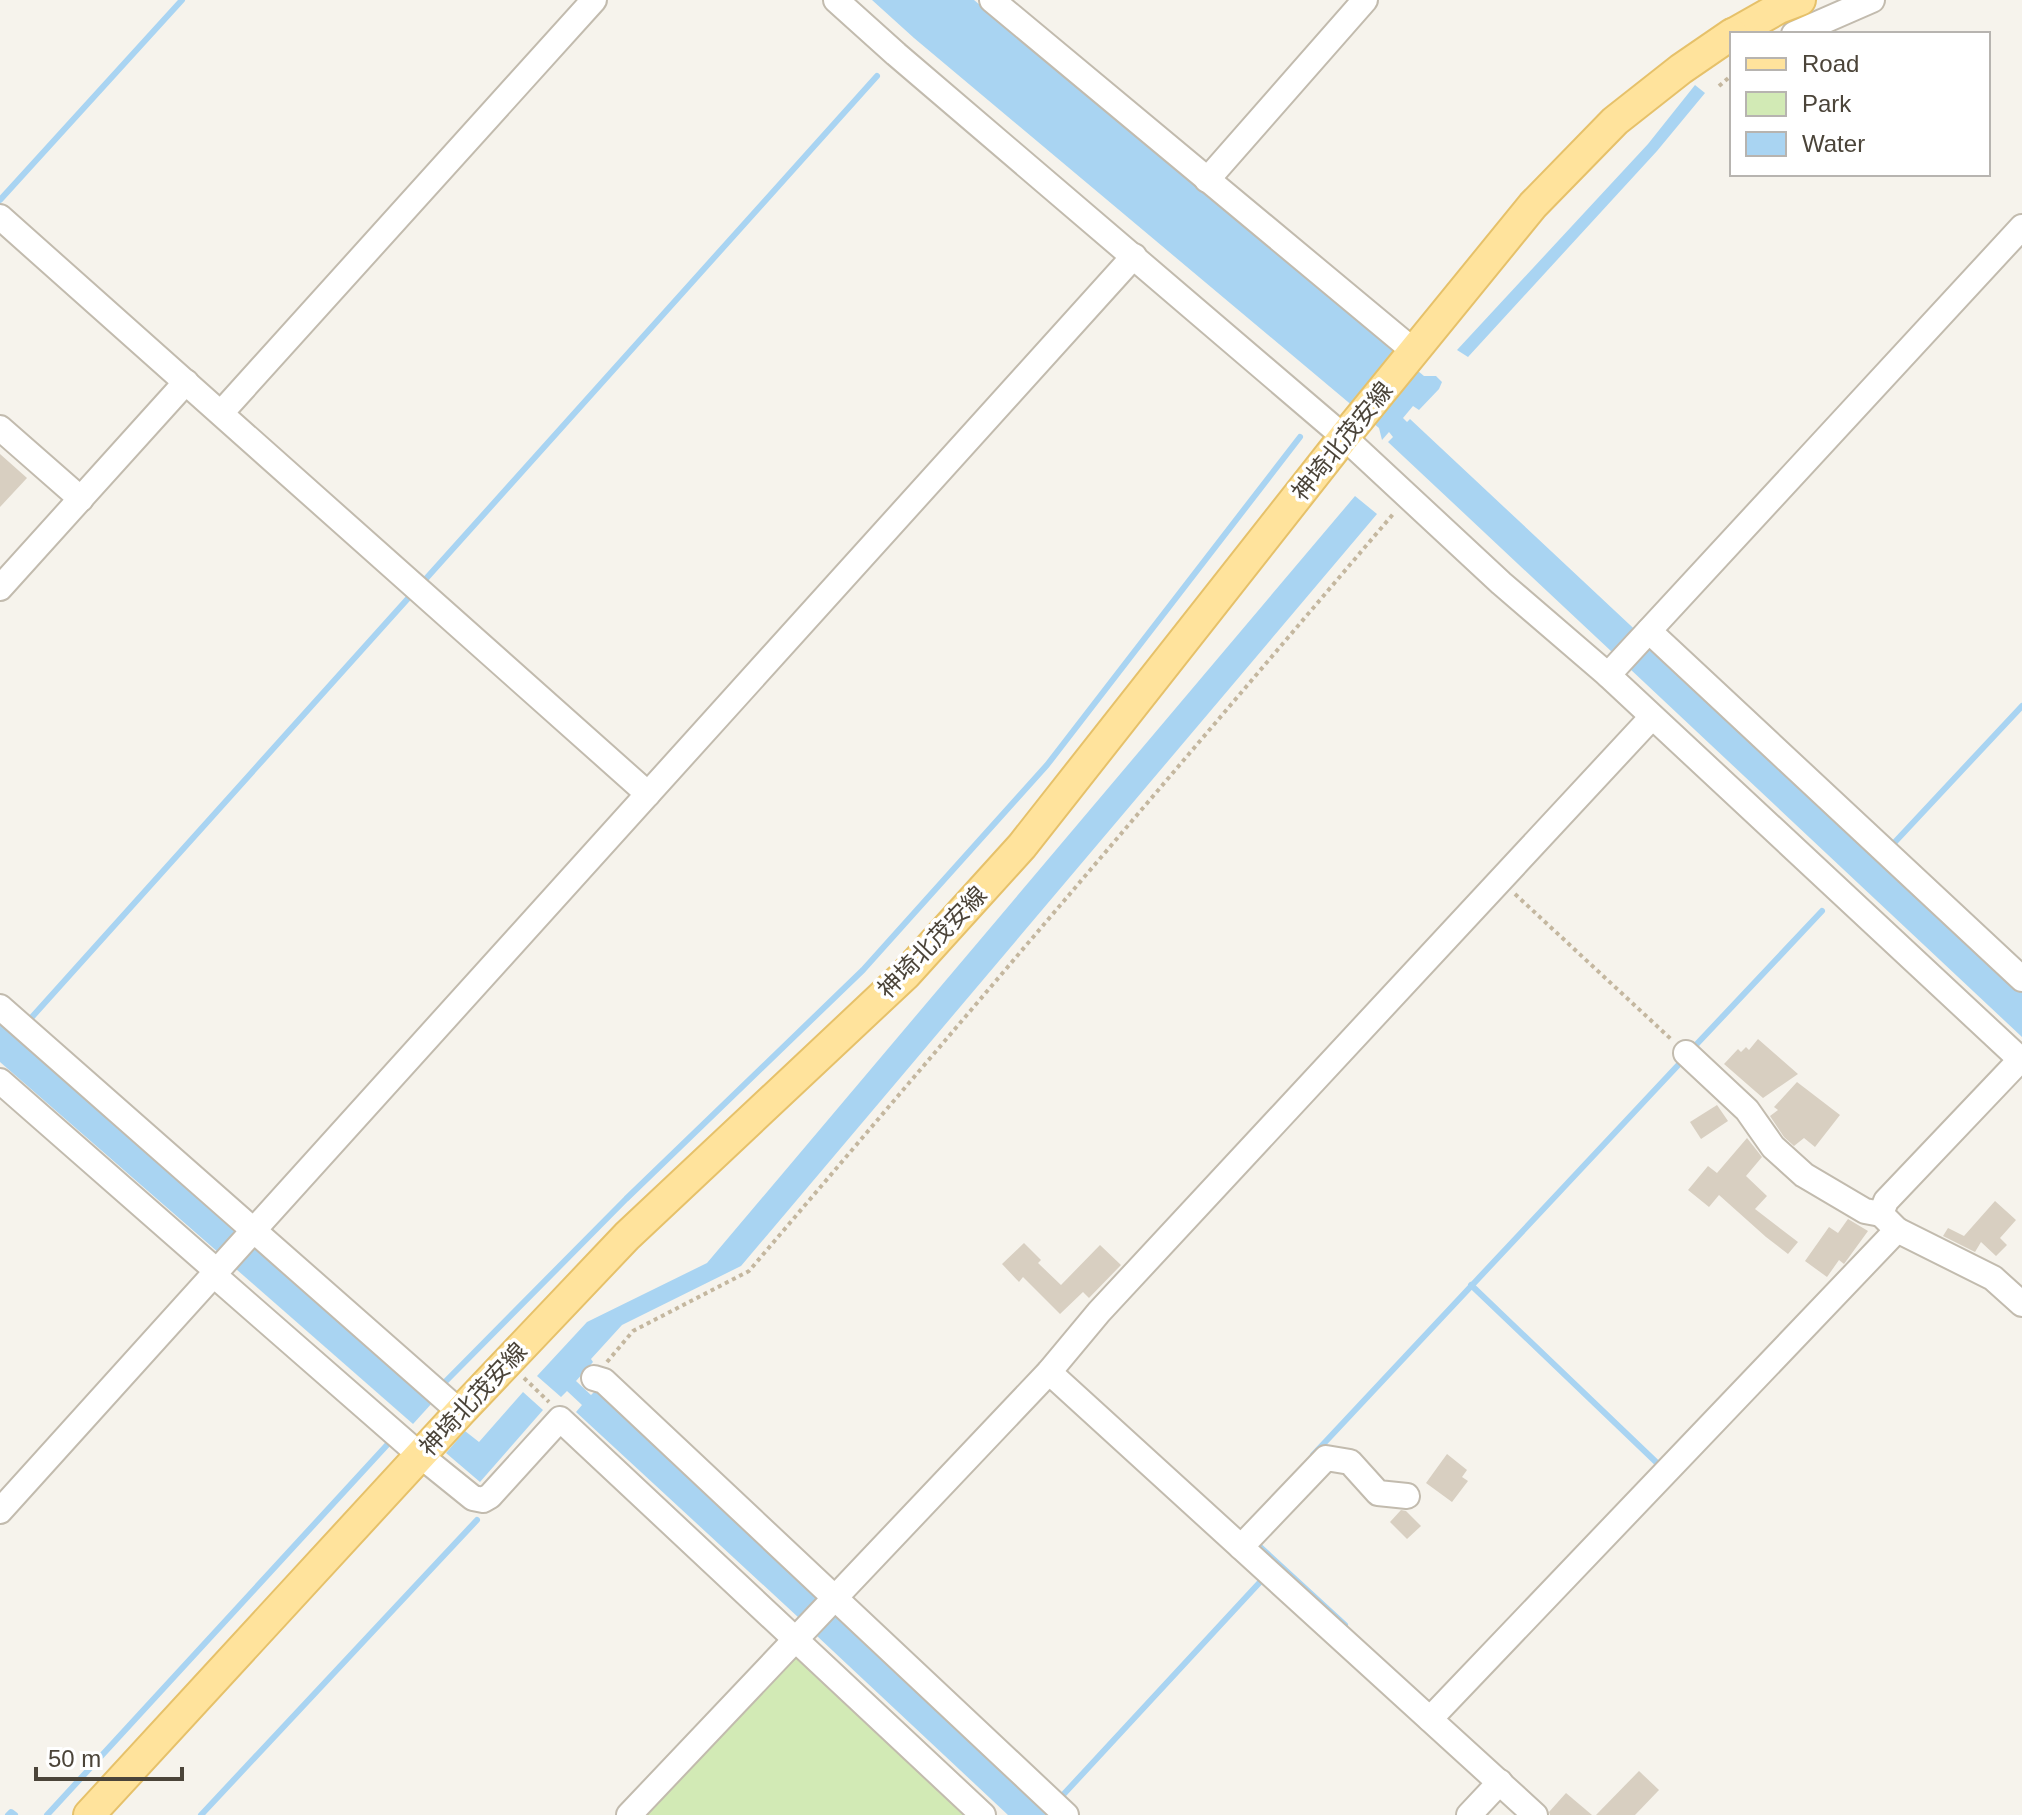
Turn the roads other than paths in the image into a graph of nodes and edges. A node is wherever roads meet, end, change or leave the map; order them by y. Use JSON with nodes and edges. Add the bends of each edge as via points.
{"nodes":[{"id":1,"x":594,"y":0,"type":"edge"},
{"id":2,"x":836,"y":0,"type":"edge"},
{"id":3,"x":992,"y":0,"type":"edge"},
{"id":4,"x":1365,"y":0,"type":"edge"},
{"id":5,"x":1800,"y":0,"type":"edge"},
{"id":6,"x":1872,"y":0,"type":"edge"},
{"id":7,"x":1737,"y":32,"type":"edge"},
{"id":8,"x":1799,"y":32,"type":"edge"},
{"id":9,"x":1730,"y":36,"type":"edge"},
{"id":10,"x":1207,"y":180,"type":"junction"},
{"id":11,"x":0,"y":217,"type":"edge"},
{"id":12,"x":2022,"y":227,"type":"edge"},
{"id":13,"x":1134,"y":256,"type":"junction"},
{"id":14,"x":1415,"y":352,"type":"junction"},
{"id":15,"x":186,"y":382,"type":"junction"},
{"id":16,"x":221,"y":413,"type":"junction"},
{"id":17,"x":0,"y":428,"type":"edge"},
{"id":18,"x":1350,"y":430,"type":"junction"},
{"id":19,"x":81,"y":499,"type":"junction"},
{"id":20,"x":0,"y":588,"type":"edge"},
{"id":21,"x":1638,"y":643,"type":"junction"},
{"id":22,"x":1608,"y":675,"type":"junction"},
{"id":23,"x":1652,"y":717,"type":"junction"},
{"id":24,"x":648,"y":794,"type":"junction"},
{"id":25,"x":2022,"y":979,"type":"edge"},
{"id":26,"x":0,"y":1007,"type":"edge"},
{"id":27,"x":1686,"y":1053,"type":"road end"},
{"id":28,"x":2021,"y":1060,"type":"edge"},
{"id":29,"x":0,"y":1081,"type":"edge"},
{"id":30,"x":1889,"y":1222,"type":"junction"},
{"id":31,"x":254,"y":1230,"type":"junction"},
{"id":32,"x":214,"y":1275,"type":"junction"},
{"id":33,"x":2022,"y":1304,"type":"edge"},
{"id":34,"x":1049,"y":1372,"type":"junction"},
{"id":35,"x":594,"y":1378,"type":"road end"},
{"id":36,"x":460,"y":1412,"type":"junction"},
{"id":37,"x":421,"y":1456,"type":"junction"},
{"id":38,"x":1407,"y":1496,"type":"dead end"},
{"id":39,"x":0,"y":1511,"type":"edge"},
{"id":40,"x":1241,"y":1547,"type":"junction"},
{"id":41,"x":823,"y":1610,"type":"junction"},
{"id":42,"x":795,"y":1640,"type":"junction"},
{"id":43,"x":1430,"y":1719,"type":"junction"},
{"id":44,"x":1500,"y":1782,"type":"junction"},
{"id":45,"x":89,"y":1815,"type":"edge"},
{"id":46,"x":629,"y":1815,"type":"edge"},
{"id":47,"x":983,"y":1815,"type":"edge"},
{"id":48,"x":1066,"y":1815,"type":"edge"},
{"id":49,"x":1469,"y":1815,"type":"edge"},
{"id":50,"x":1535,"y":1815,"type":"edge"}],
"edges":[{"from":1,"to":16,"type":"street"},
{"from":2,"to":13,"type":"street"},
{"from":3,"to":10,"type":"street"},
{"from":4,"to":10,"type":"street"},
{"from":5,"to":7,"type":"main road","name":"神埼北茂安線"},
{"from":6,"to":8,"type":"street"},
{"from":9,"to":14,"type":"main road","name":"神埼北茂安線","via":[[1615,121],[1533,205]]},
{"from":10,"to":14,"type":"street"},
{"from":11,"to":15,"type":"street"},
{"from":12,"to":21,"type":"street"},
{"from":13,"to":18,"type":"street"},
{"from":13,"to":24,"type":"street"},
{"from":14,"to":18,"type":"main road","name":"神埼北茂安線"},
{"from":15,"to":16,"type":"street"},
{"from":15,"to":19,"type":"street"},
{"from":16,"to":24,"type":"street"},
{"from":17,"to":19,"type":"street"},
{"from":18,"to":22,"type":"street","via":[[1408,496]]},
{"from":18,"to":36,"type":"main road","name":"神埼北茂安線","via":[[1022,846],[906,974],[627,1236]]},
{"from":19,"to":20,"type":"street"},
{"from":21,"to":22,"type":"street"},
{"from":21,"to":25,"type":"street"},
{"from":22,"to":23,"type":"street"},
{"from":23,"to":28,"type":"street"},
{"from":23,"to":34,"type":"street"},
{"from":24,"to":31,"type":"street"},
{"from":26,"to":31,"type":"street"},
{"from":27,"to":30,"type":"street","via":[[1747,1110],[1773,1147],[1804,1175]]},
{"from":28,"to":30,"type":"street","via":[[1886,1201]]},
{"from":29,"to":32,"type":"street","via":[[211,1266]]},
{"from":30,"to":33,"type":"street","via":[[1993,1278]]},
{"from":30,"to":43,"type":"street"},
{"from":31,"to":32,"type":"street"},
{"from":31,"to":36,"type":"street"},
{"from":32,"to":37,"type":"street"},
{"from":32,"to":39,"type":"street"},
{"from":34,"to":40,"type":"street"},
{"from":34,"to":41,"type":"street"},
{"from":35,"to":41,"type":"street","via":[[604,1381]]},
{"from":36,"to":37,"type":"main road","name":"神埼北茂安線"},
{"from":37,"to":42,"type":"street","via":[[473,1498],[483,1500],[560,1419]]},
{"from":37,"to":45,"type":"main road","name":"神埼北茂安線"},
{"from":38,"to":40,"type":"street","via":[[1378,1493],[1350,1462],[1326,1458]]},
{"from":40,"to":43,"type":"street"},
{"from":41,"to":42,"type":"street"},
{"from":41,"to":48,"type":"street"},
{"from":42,"to":46,"type":"street"},
{"from":42,"to":47,"type":"street"},
{"from":43,"to":44,"type":"street"},
{"from":44,"to":49,"type":"street"},
{"from":44,"to":50,"type":"street"}]}
